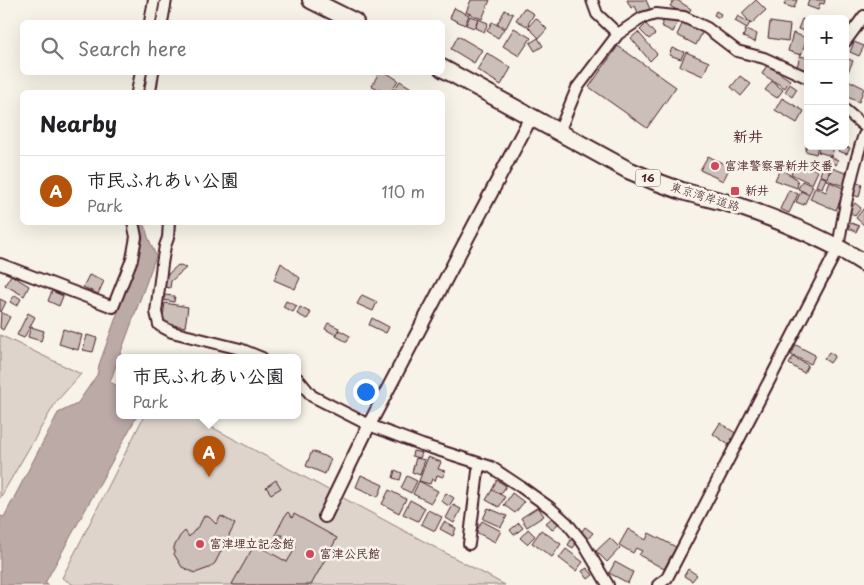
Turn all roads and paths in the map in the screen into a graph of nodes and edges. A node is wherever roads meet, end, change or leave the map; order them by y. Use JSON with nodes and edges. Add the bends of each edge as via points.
{"nodes":[{"id":1,"x":154,"y":0,"type":"edge"},
{"id":2,"x":166,"y":0,"type":"edge"},
{"id":3,"x":310,"y":0,"type":"edge"},
{"id":4,"x":592,"y":0,"type":"edge"},
{"id":5,"x":864,"y":16,"type":"edge"},
{"id":6,"x":150,"y":20,"type":"edge"},
{"id":7,"x":162,"y":20,"type":"edge"},
{"id":8,"x":352,"y":20,"type":"edge"},
{"id":9,"x":618,"y":34,"type":"junction"},
{"id":10,"x":849,"y":37,"type":"edge"},
{"id":11,"x":445,"y":70,"type":"edge"},
{"id":12,"x":140,"y":75,"type":"edge"},
{"id":13,"x":153,"y":75,"type":"edge"},
{"id":14,"x":804,"y":76,"type":"edge"},
{"id":15,"x":137,"y":90,"type":"edge"},
{"id":16,"x":154,"y":90,"type":"edge"},
{"id":17,"x":849,"y":113,"type":"edge"},
{"id":18,"x":531,"y":117,"type":"junction"},
{"id":19,"x":864,"y":126,"type":"edge"},
{"id":20,"x":559,"y":132,"type":"junction"},
{"id":21,"x":864,"y":134,"type":"edge"},
{"id":22,"x":134,"y":225,"type":"edge"},
{"id":23,"x":169,"y":225,"type":"edge"},
{"id":24,"x":838,"y":248,"type":"junction"},
{"id":25,"x":864,"y":263,"type":"edge"},
{"id":26,"x":0,"y":264,"type":"edge"},
{"id":27,"x":252,"y":354,"type":"edge"},
{"id":28,"x":301,"y":383,"type":"edge"},
{"id":29,"x":369,"y":425,"type":"junction"},
{"id":30,"x":481,"y":464,"type":"junction"},
{"id":31,"x":325,"y":516,"type":"dead end"},
{"id":32,"x":469,"y":544,"type":"dead end"},
{"id":33,"x":608,"y":585,"type":"edge"},
{"id":34,"x":658,"y":585,"type":"edge"}],
"edges":[{"from":1,"to":6,"type":"street"},
{"from":2,"to":7,"type":"street"},
{"from":3,"to":8,"type":"highway"},
{"from":4,"to":9,"type":"street","via":[[598,14]]},
{"from":5,"to":10,"type":"street"},
{"from":9,"to":14,"type":"street","via":[[642,18],[656,14],[684,17],[706,28],[738,52],[764,58]]},
{"from":9,"to":20,"type":"street","via":[[577,88]]},
{"from":11,"to":18,"type":"highway","name":"東京湾岸道路","number":"16"},
{"from":12,"to":15,"type":"street"},
{"from":13,"to":16,"type":"street"},
{"from":17,"to":19,"type":"street"},
{"from":18,"to":20,"type":"highway","name":"東京湾岸道路","number":"16"},
{"from":18,"to":29,"type":"street"},
{"from":20,"to":24,"type":"highway","name":"東京湾岸道路","number":"16","via":[[654,181],[742,207]]},
{"from":21,"to":24,"type":"street","via":[[845,203]]},
{"from":22,"to":26,"type":"street","via":[[136,237],[132,259],[113,307]]},
{"from":23,"to":27,"type":"street","via":[[156,312],[159,325],[172,332]]},
{"from":24,"to":25,"type":"highway","name":"東京湾岸道路","number":"16"},
{"from":24,"to":34,"type":"street","via":[[667,578]]},
{"from":28,"to":29,"type":"street","via":[[312,396]]},
{"from":29,"to":30,"type":"street"},
{"from":29,"to":31,"type":"street"},
{"from":30,"to":32,"type":"street"},
{"from":30,"to":33,"type":"street","via":[[549,506],[567,523]]}]}
